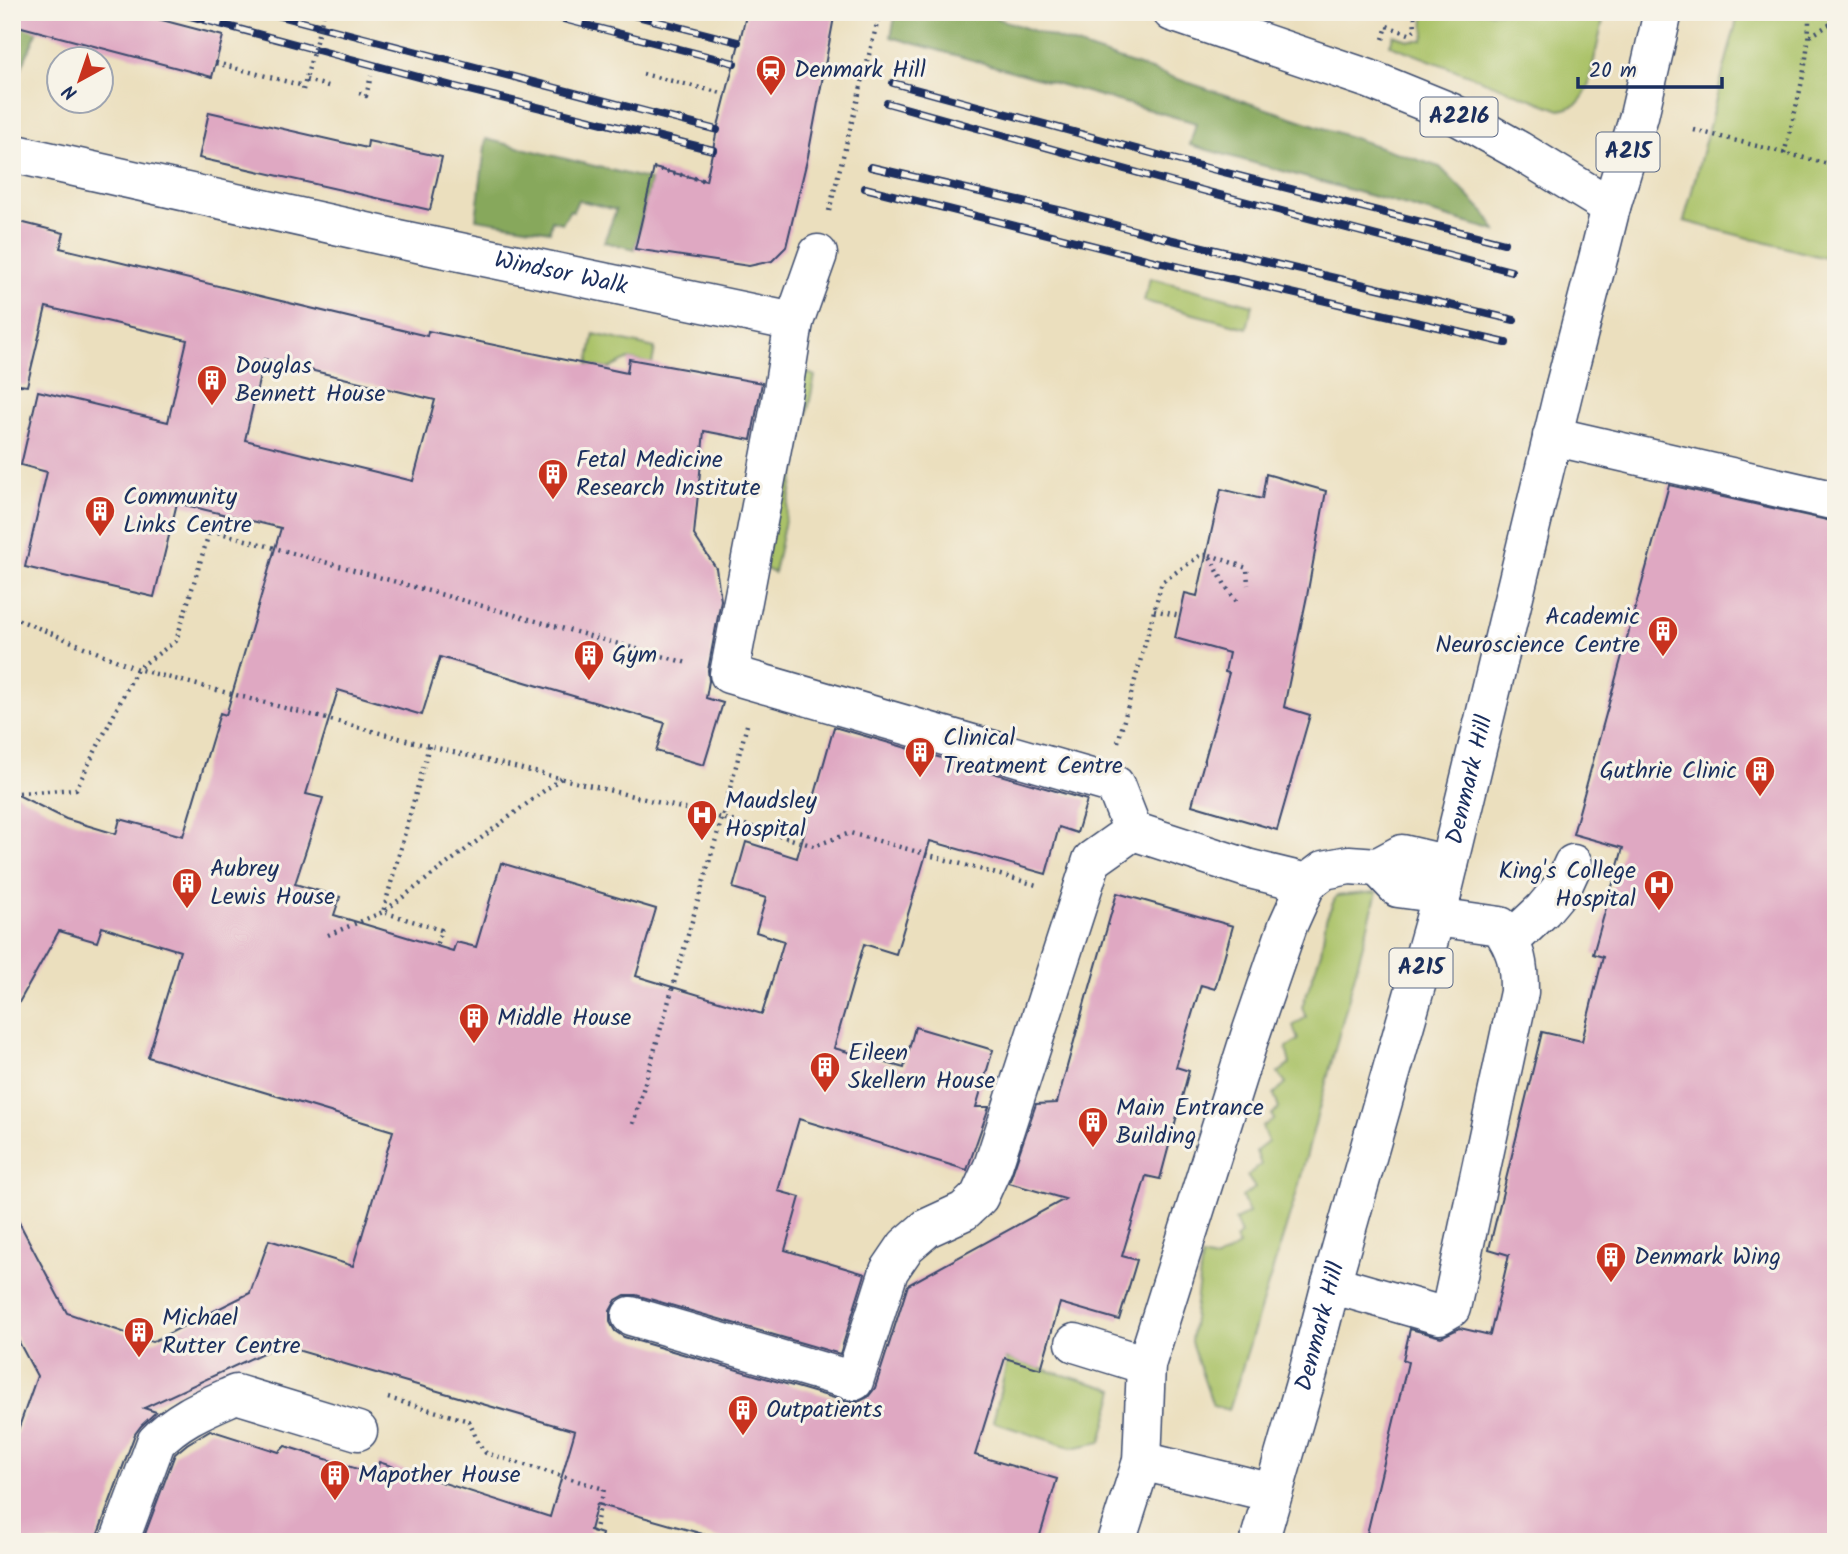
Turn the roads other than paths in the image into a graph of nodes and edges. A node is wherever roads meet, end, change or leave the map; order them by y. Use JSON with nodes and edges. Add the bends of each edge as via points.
{"nodes":[{"id":1,"x":1172,"y":12,"type":"edge"},
{"id":2,"x":1663,"y":12,"type":"edge"},
{"id":3,"x":12,"y":153,"type":"edge"},
{"id":4,"x":1611,"y":207,"type":"junction"},
{"id":5,"x":818,"y":254,"type":"road end"},
{"id":6,"x":794,"y":322,"type":"junction"},
{"id":7,"x":1552,"y":436,"type":"junction"},
{"id":8,"x":1836,"y":501,"type":"edge"},
{"id":9,"x":1133,"y":831,"type":"junction"},
{"id":10,"x":1573,"y":863,"type":"dead end"},
{"id":11,"x":1307,"y":883,"type":"junction"},
{"id":12,"x":1442,"y":892,"type":"junction"},
{"id":13,"x":1510,"y":940,"type":"junction"},
{"id":14,"x":1331,"y":1284,"type":"junction"},
{"id":15,"x":631,"y":1316,"type":"dead end"},
{"id":16,"x":1075,"y":1343,"type":"dead end"},
{"id":17,"x":1146,"y":1365,"type":"junction"},
{"id":18,"x":348,"y":1428,"type":"road end"},
{"id":19,"x":1142,"y":1461,"type":"junction"},
{"id":20,"x":1273,"y":1493,"type":"junction"},
{"id":21,"x":119,"y":1542,"type":"edge"},
{"id":22,"x":1116,"y":1542,"type":"edge"},
{"id":23,"x":1259,"y":1542,"type":"edge"}],
"edges":[{"from":1,"to":4,"type":"main road","number":"A2216","via":[[1369,79],[1450,112]]},
{"from":2,"to":4,"type":"main road","name":"Denmark Hill","number":"A215","via":[[1639,116]]},
{"from":3,"to":6,"type":"main road","name":"Windsor Walk"},
{"from":4,"to":7,"type":"main road","name":"Denmark Hill","number":"A215","bridge":true},
{"from":5,"to":6,"type":"main road"},
{"from":6,"to":9,"type":"main road","via":[[729,674],[1115,785]]},
{"from":7,"to":8,"type":"main road"},
{"from":7,"to":12,"type":"main road","name":"Denmark Hill","number":"A215"},
{"from":9,"to":11,"type":"main road"},
{"from":9,"to":15,"type":"main road","via":[[1092,860],[979,1197],[964,1212],[927,1228],[906,1246],[889,1271],[854,1381]]},
{"from":10,"to":13,"type":"main road","via":[[1563,886],[1543,911]]},
{"from":11,"to":12,"type":"main road","via":[[1324,870],[1378,866],[1398,888]]},
{"from":11,"to":17,"type":"main road","via":[[1249,1039]]},
{"from":12,"to":13,"type":"main road","via":[[1500,926]]},
{"from":12,"to":14,"type":"main road","name":"Denmark Hill","number":"A215"},
{"from":13,"to":14,"type":"main road","via":[[1519,965],[1519,992],[1451,1308],[1439,1315]]},
{"from":14,"to":20,"type":"main road","name":"Denmark Hill","number":"A215"},
{"from":16,"to":17,"type":"main road"},
{"from":17,"to":19,"type":"main road"},
{"from":18,"to":21,"type":"main road","via":[[236,1394],[200,1410],[156,1441]]},
{"from":19,"to":20,"type":"main road"},
{"from":19,"to":22,"type":"main road"},
{"from":20,"to":23,"type":"main road","name":"Denmark Hill","number":"A215"}]}
